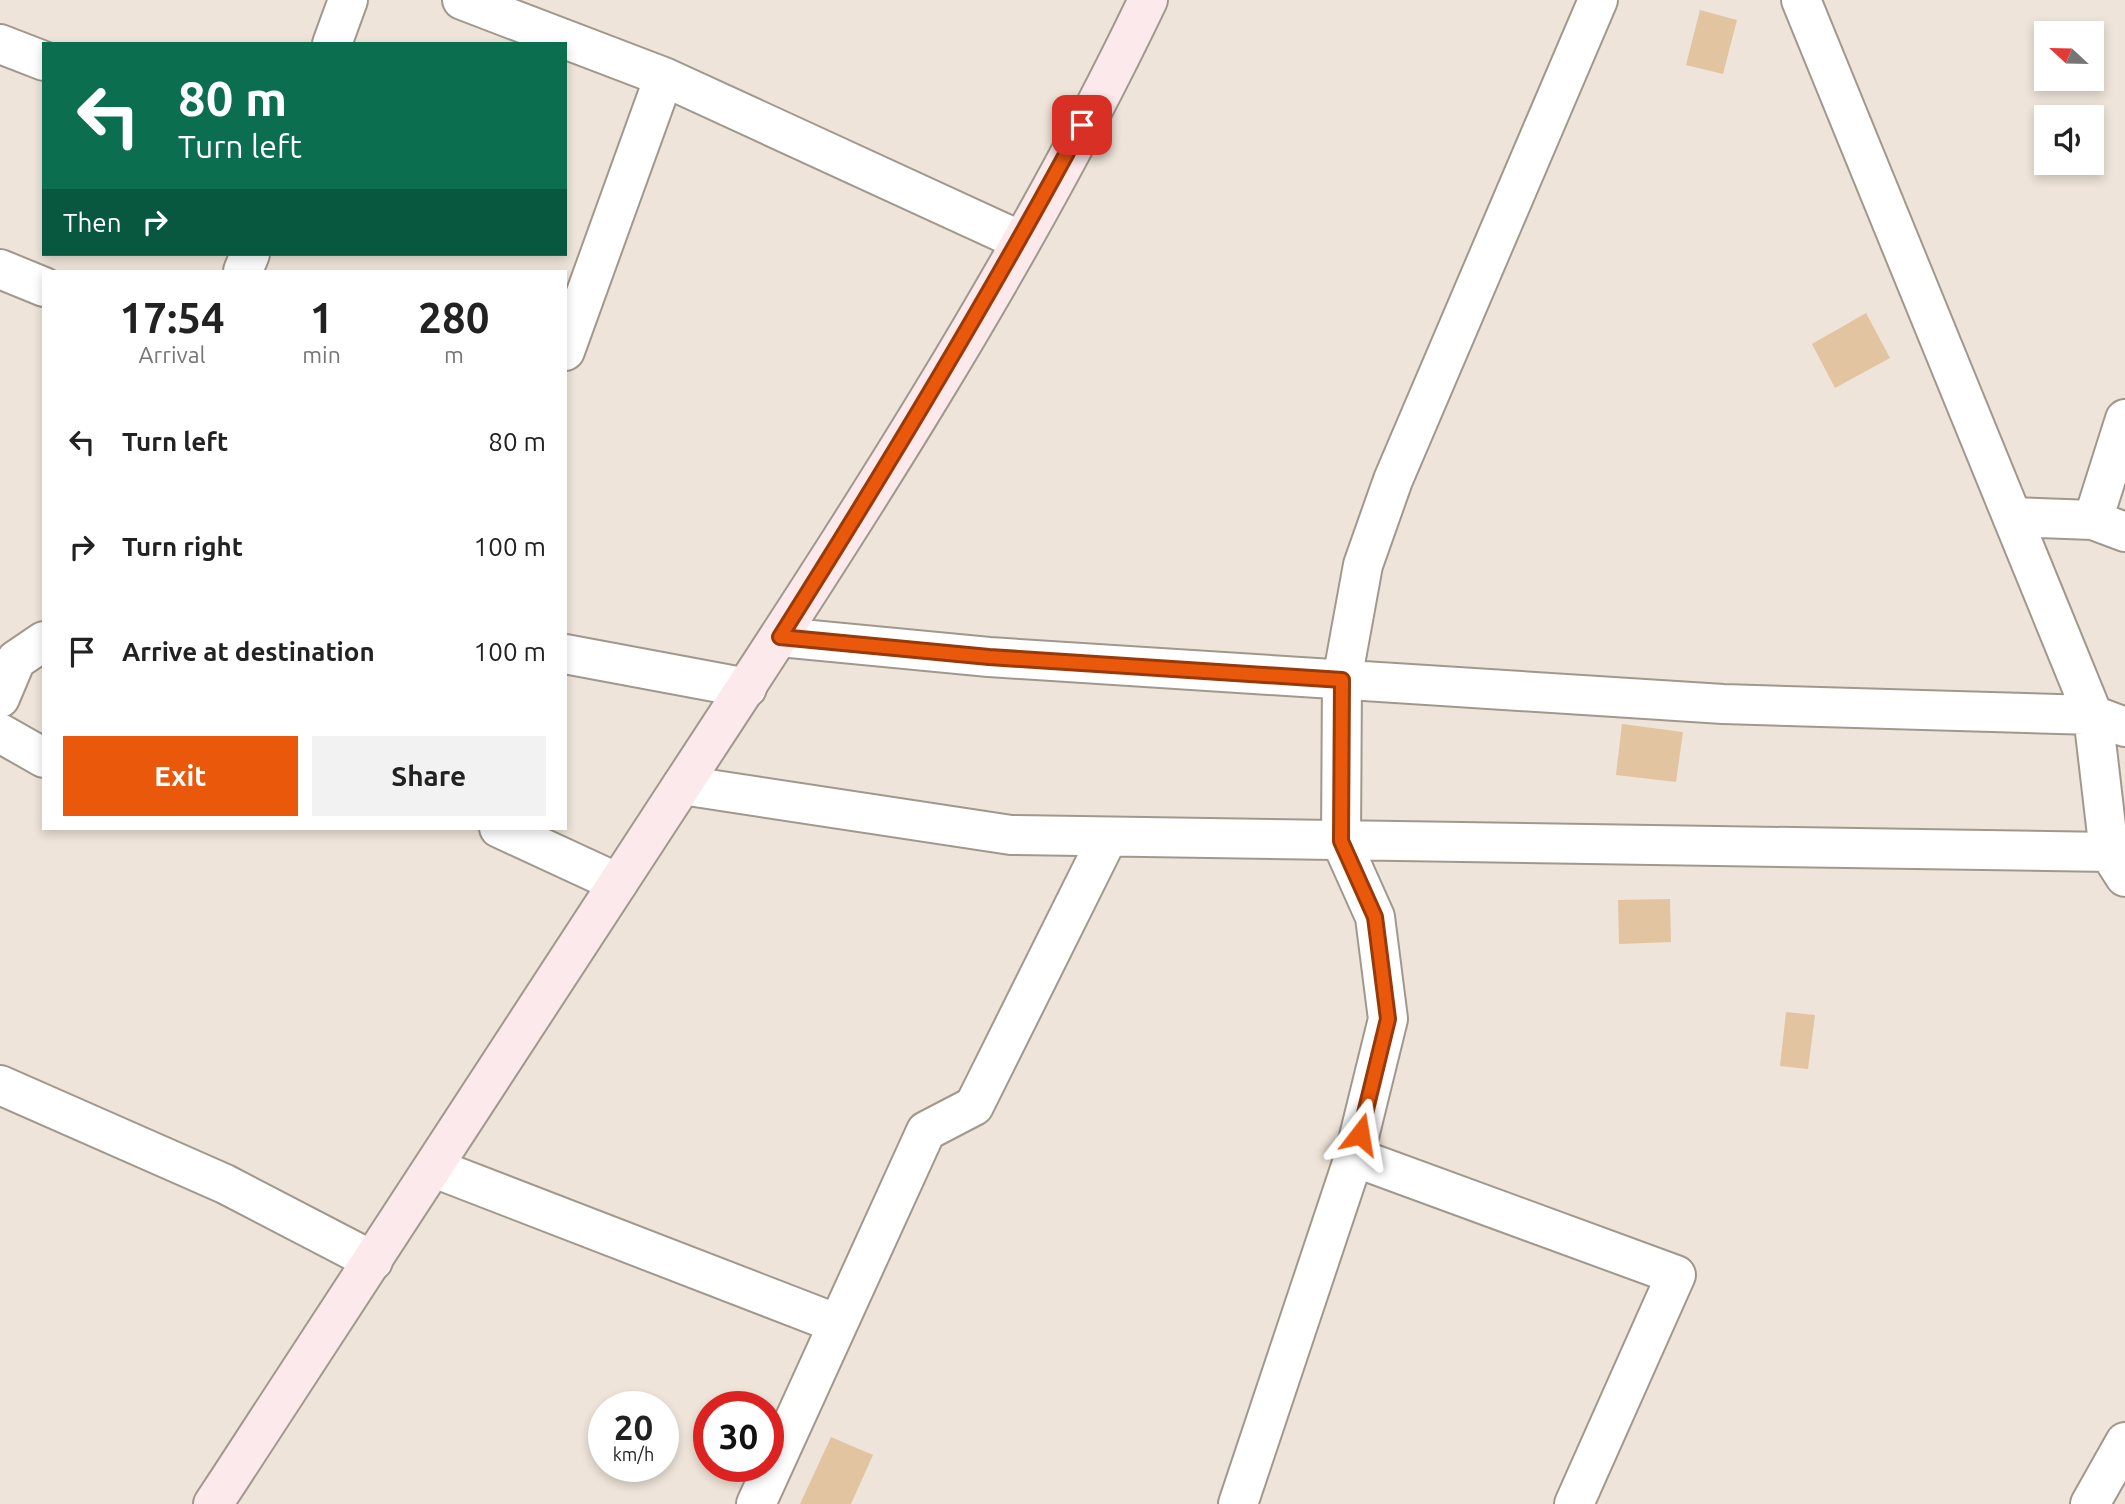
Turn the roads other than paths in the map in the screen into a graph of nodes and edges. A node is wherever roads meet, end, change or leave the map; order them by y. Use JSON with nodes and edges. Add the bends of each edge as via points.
{"nodes":[{"id":1,"x":348,"y":0,"type":"edge"},
{"id":2,"x":462,"y":0,"type":"edge"},
{"id":3,"x":1148,"y":0,"type":"edge"},
{"id":4,"x":1598,"y":0,"type":"edge"},
{"id":5,"x":1801,"y":0,"type":"edge"},
{"id":6,"x":333,"y":42,"type":"edge"},
{"id":7,"x":0,"y":44,"type":"edge"},
{"id":8,"x":42,"y":60,"type":"edge"},
{"id":9,"x":664,"y":77,"type":"junction"},
{"id":10,"x":1021,"y":241,"type":"junction"},
{"id":11,"x":0,"y":269,"type":"edge"},
{"id":12,"x":42,"y":286,"type":"edge"},
{"id":13,"x":567,"y":345,"type":"edge"},
{"id":14,"x":2125,"y":419,"type":"edge"},
{"id":15,"x":2012,"y":517,"type":"junction"},
{"id":16,"x":2109,"y":526,"type":"edge"},
{"id":17,"x":780,"y":637,"type":"junction"},
{"id":18,"x":42,"y":642,"type":"edge"},
{"id":19,"x":567,"y":654,"type":"edge"},
{"id":20,"x":1342,"y":680,"type":"junction"},
{"id":21,"x":747,"y":688,"type":"junction"},
{"id":22,"x":0,"y":698,"type":"edge"},
{"id":23,"x":2109,"y":721,"type":"edge"},
{"id":24,"x":0,"y":733,"type":"edge"},
{"id":25,"x":42,"y":757,"type":"edge"},
{"id":26,"x":682,"y":785,"type":"junction"},
{"id":27,"x":503,"y":830,"type":"edge"},
{"id":28,"x":1108,"y":837,"type":"junction"},
{"id":29,"x":1341,"y":841,"type":"junction"},
{"id":30,"x":2117,"y":865,"type":"edge"},
{"id":31,"x":618,"y":883,"type":"junction"},
{"id":32,"x":0,"y":1085,"type":"edge"},
{"id":33,"x":1354,"y":1157,"type":"junction"},
{"id":34,"x":434,"y":1168,"type":"junction"},
{"id":35,"x":373,"y":1261,"type":"junction"},
{"id":36,"x":838,"y":1324,"type":"junction"},
{"id":37,"x":2125,"y":1442,"type":"edge"},
{"id":38,"x":213,"y":1504,"type":"edge"},
{"id":39,"x":756,"y":1504,"type":"edge"},
{"id":40,"x":1238,"y":1504,"type":"edge"},
{"id":41,"x":1574,"y":1504,"type":"edge"},
{"id":42,"x":2090,"y":1504,"type":"edge"}],
"edges":[{"from":1,"to":6,"type":"street"},
{"from":2,"to":9,"type":"street"},
{"from":3,"to":10,"type":"main road"},
{"from":4,"to":20,"type":"street","via":[[1393,480],[1363,565]]},
{"from":5,"to":15,"type":"street"},
{"from":7,"to":8,"type":"street"},
{"from":9,"to":10,"type":"street"},
{"from":9,"to":13,"type":"street"},
{"from":10,"to":17,"type":"main road"},
{"from":11,"to":12,"type":"street"},
{"from":14,"to":16,"type":"street"},
{"from":15,"to":16,"type":"street"},
{"from":15,"to":23,"type":"street"},
{"from":17,"to":20,"type":"street","via":[[989,657]]},
{"from":17,"to":21,"type":"main road"},
{"from":18,"to":22,"type":"street","via":[[16,660]]},
{"from":19,"to":21,"type":"street"},
{"from":20,"to":23,"type":"street","via":[[1723,704]]},
{"from":20,"to":29,"type":"street"},
{"from":21,"to":26,"type":"main road"},
{"from":23,"to":30,"type":"street"},
{"from":24,"to":25,"type":"street"},
{"from":26,"to":28,"type":"street","via":[[1011,835]]},
{"from":26,"to":31,"type":"main road"},
{"from":27,"to":31,"type":"street"},
{"from":28,"to":29,"type":"street"},
{"from":28,"to":36,"type":"street","via":[[974,1106],[926,1131]]},
{"from":29,"to":30,"type":"street"},
{"from":29,"to":33,"type":"street","via":[[1375,917],[1388,1019]]},
{"from":31,"to":34,"type":"main road"},
{"from":32,"to":35,"type":"street","via":[[225,1184]]},
{"from":33,"to":40,"type":"street"},
{"from":33,"to":41,"type":"street","via":[[1676,1275]]},
{"from":34,"to":35,"type":"main road"},
{"from":34,"to":36,"type":"street"},
{"from":35,"to":38,"type":"main road"},
{"from":36,"to":39,"type":"street"},
{"from":37,"to":42,"type":"street"}]}
